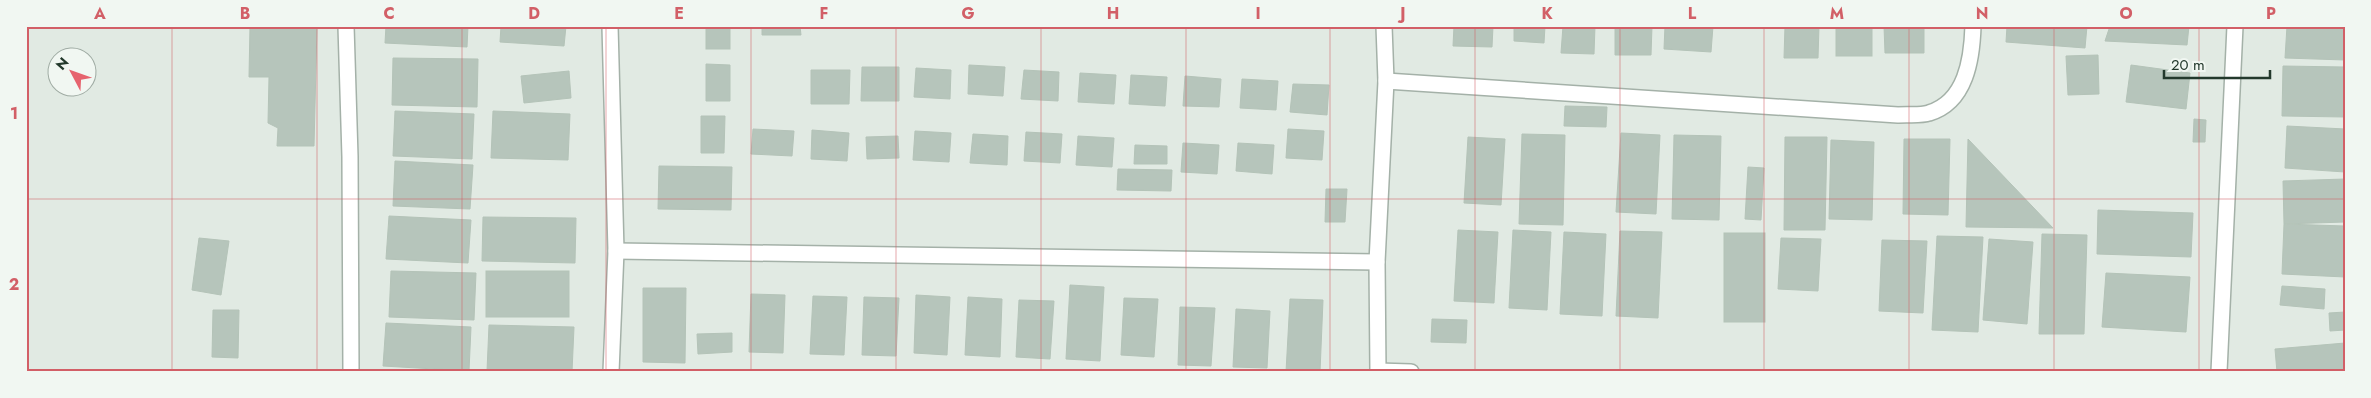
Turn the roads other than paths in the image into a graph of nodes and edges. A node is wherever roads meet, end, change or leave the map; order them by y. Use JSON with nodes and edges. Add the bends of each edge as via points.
{"nodes":[{"id":1,"x":346,"y":26,"type":"edge"},
{"id":2,"x":610,"y":26,"type":"edge"},
{"id":3,"x":1384,"y":26,"type":"edge"},
{"id":4,"x":1973,"y":26,"type":"edge"},
{"id":5,"x":2235,"y":26,"type":"edge"},
{"id":6,"x":1386,"y":81,"type":"junction"},
{"id":7,"x":616,"y":251,"type":"junction"},
{"id":8,"x":1377,"y":262,"type":"junction"},
{"id":9,"x":1378,"y":371,"type":"edge"},
{"id":10,"x":351,"y":372,"type":"edge"},
{"id":11,"x":610,"y":372,"type":"edge"},
{"id":12,"x":1411,"y":372,"type":"edge"},
{"id":13,"x":2218,"y":372,"type":"edge"}],
"edges":[{"from":1,"to":10,"type":"street"},
{"from":2,"to":7,"type":"street"},
{"from":3,"to":6,"type":"street"},
{"from":4,"to":6,"type":"street","via":[[1972,54],[1961,86],[1949,103],[1928,113],[1898,115]]},
{"from":5,"to":13,"type":"street"},
{"from":6,"to":8,"type":"street"},
{"from":7,"to":8,"type":"street"},
{"from":7,"to":11,"type":"street"},
{"from":8,"to":9,"type":"street"},
{"from":9,"to":12,"type":"street"}]}
